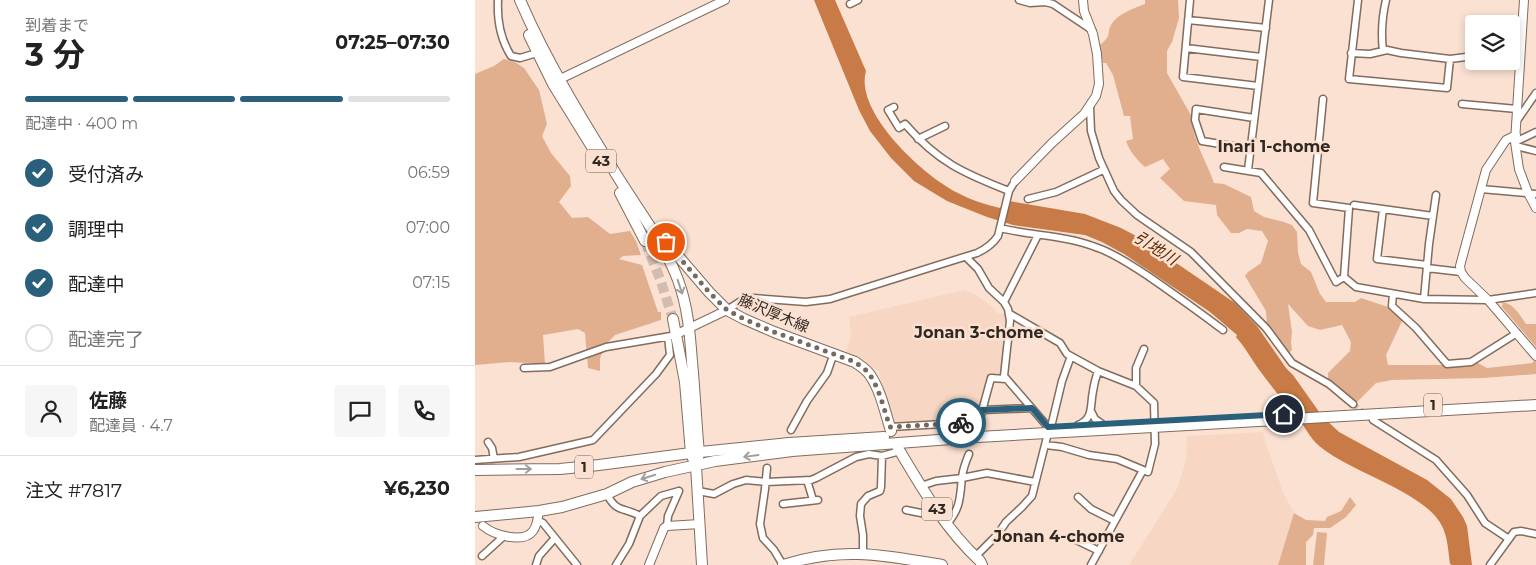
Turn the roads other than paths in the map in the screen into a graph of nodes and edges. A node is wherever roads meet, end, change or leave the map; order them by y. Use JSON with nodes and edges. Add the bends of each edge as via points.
{"nodes":[{"id":1,"x":498,"y":0,"type":"edge"},
{"id":2,"x":514,"y":0,"type":"edge"},
{"id":3,"x":521,"y":0,"type":"edge"},
{"id":4,"x":725,"y":0,"type":"edge"},
{"id":5,"x":858,"y":0,"type":"edge"},
{"id":6,"x":1019,"y":0,"type":"edge"},
{"id":7,"x":1083,"y":0,"type":"edge"},
{"id":8,"x":1189,"y":0,"type":"edge"},
{"id":9,"x":1269,"y":0,"type":"edge"},
{"id":10,"x":1358,"y":0,"type":"edge"},
{"id":11,"x":1386,"y":0,"type":"edge"},
{"id":12,"x":1524,"y":0,"type":"edge"},
{"id":13,"x":850,"y":4,"type":"dead end"},
{"id":14,"x":1188,"y":20,"type":"junction"},
{"id":15,"x":1265,"y":28,"type":"junction"},
{"id":16,"x":1092,"y":30,"type":"junction"},
{"id":17,"x":1186,"y":48,"type":"junction"},
{"id":18,"x":1383,"y":51,"type":"junction"},
{"id":19,"x":1520,"y":52,"type":"edge"},
{"id":20,"x":537,"y":53,"type":"junction"},
{"id":21,"x":1351,"y":53,"type":"junction"},
{"id":22,"x":1261,"y":57,"type":"junction"},
{"id":23,"x":1465,"y":57,"type":"edge"},
{"id":24,"x":1450,"y":59,"type":"junction"},
{"id":25,"x":1519,"y":70,"type":"edge"},
{"id":26,"x":556,"y":81,"type":"junction"},
{"id":27,"x":1258,"y":86,"type":"junction"},
{"id":28,"x":1536,"y":93,"type":"edge"},
{"id":29,"x":1323,"y":99,"type":"dead end"},
{"id":30,"x":1461,"y":104,"type":"dead end"},
{"id":31,"x":1090,"y":107,"type":"junction"},
{"id":32,"x":894,"y":108,"type":"dead end"},
{"id":33,"x":1517,"y":109,"type":"junction"},
{"id":34,"x":1254,"y":118,"type":"junction"},
{"id":35,"x":1516,"y":122,"type":"junction"},
{"id":36,"x":945,"y":126,"type":"dead end"},
{"id":37,"x":1536,"y":132,"type":"edge"},
{"id":38,"x":918,"y":139,"type":"junction"},
{"id":39,"x":1516,"y":141,"type":"junction"},
{"id":40,"x":1251,"y":148,"type":"junction"},
{"id":41,"x":1536,"y":151,"type":"edge"},
{"id":42,"x":1224,"y":167,"type":"dead end"},
{"id":43,"x":1103,"y":170,"type":"junction"},
{"id":44,"x":1248,"y":170,"type":"junction"},
{"id":45,"x":1015,"y":181,"type":"joint"},
{"id":46,"x":1481,"y":189,"type":"junction"},
{"id":47,"x":1009,"y":194,"type":"junction"},
{"id":48,"x":1532,"y":194,"type":"edge"},
{"id":49,"x":1436,"y":195,"type":"dead end"},
{"id":50,"x":1028,"y":199,"type":"dead end"},
{"id":51,"x":1354,"y":205,"type":"dead end"},
{"id":52,"x":1536,"y":208,"type":"edge"},
{"id":53,"x":1383,"y":209,"type":"junction"},
{"id":54,"x":641,"y":213,"type":"junction"},
{"id":55,"x":1433,"y":216,"type":"junction"},
{"id":56,"x":1000,"y":228,"type":"junction"},
{"id":57,"x":1038,"y":235,"type":"junction"},
{"id":58,"x":645,"y":241,"type":"tunnel mouth"},
{"id":59,"x":966,"y":257,"type":"junction"},
{"id":60,"x":1427,"y":267,"type":"junction"},
{"id":61,"x":1461,"y":272,"type":"junction"},
{"id":62,"x":1344,"y":277,"type":"junction"},
{"id":63,"x":1536,"y":293,"type":"edge"},
{"id":64,"x":1393,"y":294,"type":"junction"},
{"id":65,"x":1424,"y":298,"type":"junction"},
{"id":66,"x":1488,"y":300,"type":"junction"},
{"id":67,"x":1004,"y":302,"type":"junction"},
{"id":68,"x":727,"y":310,"type":"junction"},
{"id":69,"x":1010,"y":314,"type":"junction"},
{"id":70,"x":673,"y":319,"type":"tunnel mouth"},
{"id":71,"x":690,"y":328,"type":"junction"},
{"id":72,"x":1223,"y":330,"type":"dead end"},
{"id":73,"x":1517,"y":333,"type":"junction"},
{"id":74,"x":673,"y":335,"type":"junction"},
{"id":75,"x":1144,"y":349,"type":"dead end"},
{"id":76,"x":835,"y":353,"type":"junction"},
{"id":77,"x":1071,"y":356,"type":"junction"},
{"id":78,"x":1536,"y":356,"type":"edge"},
{"id":79,"x":524,"y":368,"type":"dead end"},
{"id":80,"x":1098,"y":371,"type":"junction"},
{"id":81,"x":1006,"y":380,"type":"junction"},
{"id":82,"x":1136,"y":386,"type":"junction"},
{"id":83,"x":1536,"y":399,"type":"edge"},
{"id":84,"x":687,"y":401,"type":"junction"},
{"id":85,"x":1353,"y":404,"type":"tunnel mouth"},
{"id":86,"x":1536,"y":406,"type":"edge"},
{"id":87,"x":1032,"y":408,"type":"junction"},
{"id":88,"x":982,"y":410,"type":"junction"},
{"id":89,"x":1091,"y":411,"type":"junction"},
{"id":90,"x":1332,"y":414,"type":"junction"},
{"id":91,"x":1373,"y":420,"type":"tunnel mouth"},
{"id":92,"x":1102,"y":424,"type":"junction"},
{"id":93,"x":1078,"y":425,"type":"junction"},
{"id":94,"x":1155,"y":425,"type":"junction"},
{"id":95,"x":891,"y":429,"type":"joint"},
{"id":96,"x":1049,"y":429,"type":"junction"},
{"id":97,"x":791,"y":430,"type":"dead end"},
{"id":98,"x":488,"y":442,"type":"dead end"},
{"id":99,"x":1046,"y":445,"type":"junction"},
{"id":100,"x":899,"y":449,"type":"joint"},
{"id":101,"x":695,"y":453,"type":"junction"},
{"id":102,"x":969,"y":454,"type":"dead end"},
{"id":103,"x":882,"y":456,"type":"junction"},
{"id":104,"x":494,"y":459,"type":"junction"},
{"id":105,"x":475,"y":460,"type":"edge"},
{"id":106,"x":696,"y":466,"type":"junction"},
{"id":107,"x":767,"y":468,"type":"dead end"},
{"id":108,"x":475,"y":470,"type":"edge"},
{"id":109,"x":1143,"y":470,"type":"junction"},
{"id":110,"x":962,"y":478,"type":"junction"},
{"id":111,"x":807,"y":480,"type":"junction"},
{"id":112,"x":766,"y":482,"type":"junction"},
{"id":113,"x":1035,"y":482,"type":"junction"},
{"id":114,"x":921,"y":486,"type":"junction"},
{"id":115,"x":698,"y":491,"type":"junction"},
{"id":116,"x":607,"y":494,"type":"junction"},
{"id":117,"x":1079,"y":497,"type":"dead end"},
{"id":118,"x":783,"y":504,"type":"dead end"},
{"id":119,"x":906,"y":510,"type":"dead end"},
{"id":120,"x":939,"y":513,"type":"junction"},
{"id":121,"x":538,"y":516,"type":"junction"},
{"id":122,"x":640,"y":516,"type":"junction"},
{"id":123,"x":478,"y":521,"type":"edge"},
{"id":124,"x":1115,"y":521,"type":"junction"},
{"id":125,"x":700,"y":524,"type":"junction"},
{"id":126,"x":947,"y":524,"type":"junction"},
{"id":127,"x":667,"y":526,"type":"junction"},
{"id":128,"x":1536,"y":534,"type":"edge"},
{"id":129,"x":504,"y":536,"type":"junction"},
{"id":130,"x":1070,"y":537,"type":"dead end"},
{"id":131,"x":554,"y":539,"type":"junction"},
{"id":132,"x":1509,"y":539,"type":"junction"},
{"id":133,"x":1099,"y":550,"type":"junction"},
{"id":134,"x":863,"y":553,"type":"junction"},
{"id":135,"x":482,"y":556,"type":"dead end"},
{"id":136,"x":979,"y":561,"type":"edge"},
{"id":137,"x":905,"y":562,"type":"edge"},
{"id":138,"x":536,"y":565,"type":"edge"},
{"id":139,"x":577,"y":565,"type":"edge"},
{"id":140,"x":616,"y":565,"type":"edge"},
{"id":141,"x":649,"y":565,"type":"edge"},
{"id":142,"x":702,"y":565,"type":"edge"},
{"id":143,"x":783,"y":565,"type":"edge"},
{"id":144,"x":942,"y":565,"type":"edge"},
{"id":145,"x":1091,"y":565,"type":"edge"},
{"id":146,"x":1490,"y":565,"type":"edge"}],
"edges":[{"from":1,"to":20,"type":"street","via":[[502,35],[511,56],[520,58]]},
{"from":2,"to":20,"type":"main road","name":"藤沢厚木線","number":"43"},
{"from":3,"to":26,"type":"main road","name":"藤沢厚木線","number":"43"},
{"from":4,"to":26,"type":"street"},
{"from":5,"to":13,"type":"street"},
{"from":6,"to":16,"type":"street","via":[[1053,4]]},
{"from":7,"to":16,"type":"street"},
{"from":8,"to":14,"type":"street"},
{"from":9,"to":15,"type":"street"},
{"from":10,"to":21,"type":"street"},
{"from":11,"to":18,"type":"street","via":[[1381,35]]},
{"from":12,"to":19,"type":"street"},
{"from":14,"to":15,"type":"street"},
{"from":14,"to":17,"type":"street"},
{"from":15,"to":22,"type":"street"},
{"from":16,"to":31,"type":"street","via":[[1099,84]]},
{"from":17,"to":22,"type":"street"},
{"from":17,"to":27,"type":"street","via":[[1183,77]]},
{"from":18,"to":21,"type":"street"},
{"from":18,"to":24,"type":"street"},
{"from":20,"to":26,"type":"main road","name":"藤沢厚木線","number":"43"},
{"from":21,"to":24,"type":"street","via":[[1349,79],[1447,88]]},
{"from":22,"to":27,"type":"street"},
{"from":23,"to":24,"type":"street"},
{"from":25,"to":33,"type":"street"},
{"from":26,"to":54,"type":"main road","name":"藤沢厚木線","number":"43"},
{"from":26,"to":58,"type":"main road","name":"藤沢厚木線","number":"43"},
{"from":27,"to":34,"type":"street"},
{"from":28,"to":35,"type":"street"},
{"from":29,"to":62,"type":"street","via":[[1313,203],[1349,208]]},
{"from":30,"to":33,"type":"street"},
{"from":31,"to":43,"type":"street","via":[[1094,143]]},
{"from":31,"to":45,"type":"street"},
{"from":32,"to":38,"type":"street","via":[[888,110],[895,123],[899,128],[905,124]]},
{"from":33,"to":35,"type":"street"},
{"from":34,"to":40,"type":"street"},
{"from":34,"to":40,"type":"street","via":[[1196,109],[1195,120],[1201,141]]},
{"from":35,"to":39,"type":"street"},
{"from":36,"to":38,"type":"street"},
{"from":37,"to":39,"type":"street"},
{"from":38,"to":47,"type":"street","via":[[958,169]]},
{"from":39,"to":41,"type":"street"},
{"from":39,"to":46,"type":"street","via":[[1506,140],[1486,170]]},
{"from":39,"to":48,"type":"street","via":[[1519,169]]},
{"from":40,"to":44,"type":"street"},
{"from":42,"to":44,"type":"street"},
{"from":43,"to":50,"type":"street","via":[[1056,192]]},
{"from":43,"to":85,"type":"street","via":[[1128,208],[1191,252],[1266,328],[1292,363],[1329,384]]},
{"from":44,"to":62,"type":"street","via":[[1261,173],[1306,226],[1336,282]]},
{"from":45,"to":47,"type":"street"},
{"from":46,"to":48,"type":"street"},
{"from":46,"to":61,"type":"street"},
{"from":47,"to":56,"type":"street"},
{"from":48,"to":52,"type":"street"},
{"from":49,"to":55,"type":"street"},
{"from":51,"to":53,"type":"street"},
{"from":53,"to":55,"type":"street"},
{"from":53,"to":60,"type":"street","via":[[1377,259]]},
{"from":54,"to":68,"type":"main road","name":"藤沢厚木線","number":"43"},
{"from":54,"to":71,"type":"main road","name":"藤沢厚木線","number":"43","one_way":true,"via":[[674,270]]},
{"from":55,"to":60,"type":"street"},
{"from":56,"to":57,"type":"street"},
{"from":56,"to":59,"type":"street","via":[[998,236],[987,248]]},
{"from":57,"to":67,"type":"street"},
{"from":57,"to":72,"type":"street","via":[[1071,239],[1114,255],[1187,302]]},
{"from":59,"to":67,"type":"street"},
{"from":59,"to":68,"type":"street","via":[[829,300],[806,302],[753,298],[744,299]]},
{"from":60,"to":61,"type":"street"},
{"from":60,"to":65,"type":"street"},
{"from":61,"to":66,"type":"street"},
{"from":62,"to":64,"type":"street","via":[[1356,287]]},
{"from":63,"to":66,"type":"street"},
{"from":64,"to":65,"type":"street"},
{"from":64,"to":73,"type":"street","via":[[1392,306],[1447,364],[1471,362]]},
{"from":65,"to":66,"type":"street"},
{"from":66,"to":73,"type":"street"},
{"from":67,"to":69,"type":"street"},
{"from":68,"to":71,"type":"street"},
{"from":68,"to":76,"type":"main road","name":"藤沢厚木線","number":"43","via":[[774,332]]},
{"from":69,"to":77,"type":"street","via":[[1060,343]]},
{"from":69,"to":81,"type":"street"},
{"from":70,"to":74,"type":"main road","name":"藤沢厚木線","number":"43"},
{"from":71,"to":74,"type":"street"},
{"from":71,"to":84,"type":"main road","via":[[685,342]]},
{"from":71,"to":101,"type":"main road","name":"藤沢厚木線","number":"43"},
{"from":73,"to":78,"type":"street"},
{"from":74,"to":79,"type":"street","via":[[606,347],[550,367]]},
{"from":74,"to":84,"type":"main road","name":"藤沢厚木線","number":"43"},
{"from":74,"to":104,"type":"street","via":[[670,355],[656,374],[593,440],[519,457]]},
{"from":75,"to":82,"type":"street","via":[[1137,368]]},
{"from":76,"to":95,"type":"main road","name":"藤沢厚木線","number":"43","via":[[855,362],[870,374]]},
{"from":76,"to":97,"type":"street","via":[[827,373]]},
{"from":77,"to":80,"type":"street"},
{"from":77,"to":96,"type":"street"},
{"from":80,"to":82,"type":"street"},
{"from":80,"to":89,"type":"street"},
{"from":81,"to":87,"type":"street"},
{"from":81,"to":88,"type":"street","via":[[991,378]]},
{"from":82,"to":94,"type":"street","via":[[1154,403]]},
{"from":83,"to":90,"type":"main road","number":"1"},
{"from":84,"to":101,"type":"main road","name":"藤沢厚木線","number":"43"},
{"from":86,"to":90,"type":"main road","number":"1"},
{"from":87,"to":88,"type":"street"},
{"from":87,"to":96,"type":"street"},
{"from":88,"to":95,"type":"street","via":[[979,422]]},
{"from":89,"to":92,"type":"street","via":[[1095,420]]},
{"from":89,"to":93,"type":"street","via":[[1087,420]]},
{"from":90,"to":94,"type":"main road","number":"1"},
{"from":91,"to":132,"type":"street","via":[[1436,460],[1467,495],[1485,523]]},
{"from":92,"to":93,"type":"main road","number":"1"},
{"from":92,"to":94,"type":"main road","number":"1"},
{"from":93,"to":96,"type":"main road","number":"1"},
{"from":94,"to":96,"type":"main road","number":"1"},
{"from":94,"to":109,"type":"street","via":[[1155,444],[1149,469],[1148,472]]},
{"from":96,"to":99,"type":"street"},
{"from":96,"to":101,"type":"main road","number":"1","via":[[923,433]]},
{"from":96,"to":106,"type":"main road","number":"1","one_way":true,"via":[[792,451]]},
{"from":98,"to":104,"type":"street"},
{"from":99,"to":109,"type":"street","via":[[1117,459]]},
{"from":99,"to":113,"type":"street"},
{"from":100,"to":103,"type":"street"},
{"from":100,"to":114,"type":"main road","number":"43"},
{"from":101,"to":106,"type":"main road","name":"藤沢厚木線","number":"43"},
{"from":108,"to":101,"type":"main road","number":"1","one_way":true,"via":[[559,469]]},
{"from":102,"to":110,"type":"street"},
{"from":103,"to":111,"type":"street","via":[[856,457]]},
{"from":103,"to":134,"type":"street","via":[[881,487],[861,504]]},
{"from":104,"to":105,"type":"street"},
{"from":106,"to":115,"type":"main road","name":"藤沢厚木線","number":"43"},
{"from":106,"to":116,"type":"main road","number":"1","one_way":true,"via":[[650,476]]},
{"from":107,"to":112,"type":"street"},
{"from":109,"to":124,"type":"street"},
{"from":110,"to":113,"type":"street","via":[[987,473]]},
{"from":110,"to":114,"type":"street"},
{"from":110,"to":126,"type":"street","via":[[957,511]]},
{"from":111,"to":112,"type":"street"},
{"from":111,"to":118,"type":"street","via":[[815,500]]},
{"from":112,"to":115,"type":"street","via":[[739,482],[711,494]]},
{"from":112,"to":143,"type":"street","via":[[761,530],[763,538]]},
{"from":113,"to":136,"type":"street","via":[[1031,496],[1006,522]]},
{"from":114,"to":120,"type":"main road","number":"43"},
{"from":115,"to":125,"type":"main road","name":"藤沢厚木線","number":"43"},
{"from":116,"to":121,"type":"main road","number":"1"},
{"from":116,"to":122,"type":"street","via":[[618,508]]},
{"from":117,"to":124,"type":"street","via":[[1091,509]]},
{"from":119,"to":120,"type":"street"},
{"from":120,"to":126,"type":"main road","number":"43"},
{"from":121,"to":123,"type":"main road","number":"1","via":[[489,517]]},
{"from":121,"to":129,"type":"street","via":[[530,534]]},
{"from":121,"to":131,"type":"street"},
{"from":122,"to":127,"type":"street","via":[[661,496],[679,490]]},
{"from":122,"to":140,"type":"street"},
{"from":123,"to":129,"type":"street"},
{"from":124,"to":133,"type":"street"},
{"from":125,"to":127,"type":"street"},
{"from":125,"to":142,"type":"main road","name":"藤沢厚木線","number":"43"},
{"from":126,"to":136,"type":"main road","number":"43"},
{"from":127,"to":141,"type":"street"},
{"from":128,"to":132,"type":"street","via":[[1516,531]]},
{"from":129,"to":135,"type":"street"},
{"from":130,"to":133,"type":"street"},
{"from":131,"to":138,"type":"street","via":[[541,553]]},
{"from":131,"to":139,"type":"street"},
{"from":132,"to":146,"type":"street"},
{"from":133,"to":145,"type":"street"},
{"from":134,"to":137,"type":"main road"},
{"from":134,"to":143,"type":"main road","via":[[815,556]]},
{"from":137,"to":144,"type":"main road"}]}
